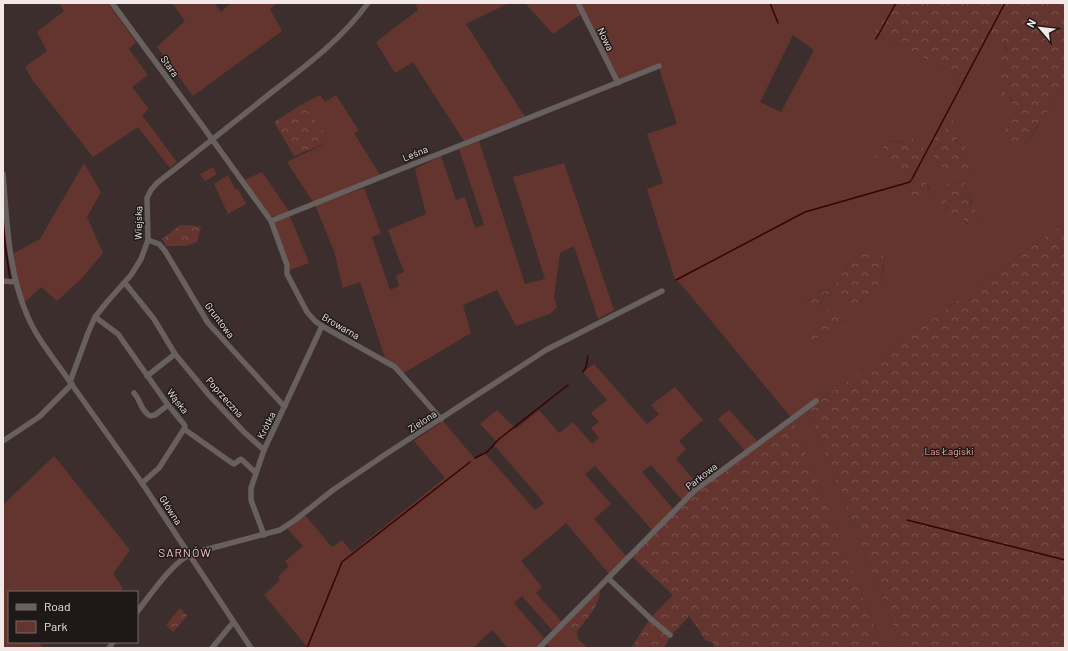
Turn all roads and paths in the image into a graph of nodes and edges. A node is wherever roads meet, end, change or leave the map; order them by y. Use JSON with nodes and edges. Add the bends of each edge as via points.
{"nodes":[{"id":1,"x":112,"y":3,"type":"edge"},
{"id":2,"x":368,"y":3,"type":"edge"},
{"id":3,"x":578,"y":3,"type":"edge"},
{"id":4,"x":659,"y":66,"type":"dead end"},
{"id":5,"x":618,"y":83,"type":"junction"},
{"id":6,"x":212,"y":140,"type":"junction"},
{"id":7,"x":3,"y":174,"type":"edge"},
{"id":8,"x":4,"y":186,"type":"edge"},
{"id":9,"x":271,"y":221,"type":"junction"},
{"id":10,"x":148,"y":240,"type":"junction"},
{"id":11,"x":3,"y":281,"type":"edge"},
{"id":12,"x":15,"y":282,"type":"junction"},
{"id":13,"x":125,"y":283,"type":"junction"},
{"id":14,"x":662,"y":291,"type":"dead end"},
{"id":15,"x":95,"y":317,"type":"junction"},
{"id":16,"x":322,"y":326,"type":"junction"},
{"id":17,"x":175,"y":354,"type":"junction"},
{"id":18,"x":147,"y":376,"type":"junction"},
{"id":19,"x":71,"y":383,"type":"junction"},
{"id":20,"x":134,"y":393,"type":"dead end"},
{"id":21,"x":816,"y":401,"type":"dead end"},
{"id":22,"x":168,"y":405,"type":"junction"},
{"id":23,"x":285,"y":406,"type":"junction"},
{"id":24,"x":441,"y":419,"type":"junction"},
{"id":25,"x":184,"y":429,"type":"junction"},
{"id":26,"x":3,"y":441,"type":"edge"},
{"id":27,"x":264,"y":450,"type":"junction"},
{"id":28,"x":256,"y":473,"type":"junction"},
{"id":29,"x":142,"y":483,"type":"junction"},
{"id":30,"x":264,"y":535,"type":"junction"},
{"id":31,"x":189,"y":555,"type":"junction"},
{"id":32,"x":608,"y":578,"type":"junction"},
{"id":33,"x":138,"y":611,"type":"edge"},
{"id":34,"x":234,"y":623,"type":"junction"},
{"id":35,"x":670,"y":635,"type":"dead end"},
{"id":36,"x":212,"y":648,"type":"edge"},
{"id":37,"x":252,"y":648,"type":"edge"},
{"id":38,"x":539,"y":648,"type":"edge"}],
"edges":[{"from":1,"to":6,"type":"street","name":"Stara"},
{"from":2,"to":6,"type":"street","name":"Wiejska","via":[[338,37]]},
{"from":3,"to":5,"type":"street","name":"Nowa"},
{"from":4,"to":5,"type":"street","name":"Leśna"},
{"from":5,"to":9,"type":"street","name":"Leśna"},
{"from":6,"to":9,"type":"street"},
{"from":6,"to":10,"type":"street","name":"Wiejska","via":[[151,190],[147,201]]},
{"from":7,"to":8,"type":"street","name":"Główna"},
{"from":8,"to":12,"type":"street","name":"Główna"},
{"from":9,"to":16,"type":"street","name":"Browarna","via":[[287,265],[287,274],[307,312]]},
{"from":10,"to":13,"type":"street","name":"Wiejska","via":[[141,259]]},
{"from":10,"to":23,"type":"street","name":"Gruntowa","via":[[159,244],[165,251],[211,326]]},
{"from":11,"to":12,"type":"street"},
{"from":12,"to":19,"type":"street","name":"Główna","via":[[27,316]]},
{"from":13,"to":15,"type":"street","name":"Wiejska"},
{"from":13,"to":17,"type":"street","name":"Poprzeczna","via":[[154,319]]},
{"from":14,"to":24,"type":"street","name":"Zielona","via":[[546,350]]},
{"from":15,"to":18,"type":"street","name":"Wąska","via":[[118,334]]},
{"from":15,"to":19,"type":"street","name":"Wiejska"},
{"from":16,"to":23,"type":"street","name":"Krótka"},
{"from":16,"to":24,"type":"street","name":"Browarna","via":[[394,367]]},
{"from":17,"to":18,"type":"street"},
{"from":17,"to":27,"type":"street","name":"Poprzeczna","via":[[209,395]]},
{"from":18,"to":22,"type":"street","name":"Wąska"},
{"from":19,"to":26,"type":"street","name":"Wiejska","via":[[39,418]]},
{"from":19,"to":29,"type":"street","name":"Główna"},
{"from":20,"to":22,"type":"street","via":[[140,399],[144,413],[150,416]]},
{"from":21,"to":32,"type":"street","name":"Parkowa","via":[[694,491]]},
{"from":22,"to":25,"type":"street","name":"Wąska","via":[[183,423]]},
{"from":23,"to":27,"type":"street","name":"Krótka"},
{"from":24,"to":30,"type":"street","name":"Zielona","via":[[333,490],[280,530]]},
{"from":25,"to":28,"type":"street","name":"Wąska","via":[[232,463],[241,459]]},
{"from":25,"to":29,"type":"street","via":[[159,468]]},
{"from":27,"to":28,"type":"street","name":"Krótka"},
{"from":28,"to":30,"type":"street","name":"Krótka","via":[[250,496]]},
{"from":29,"to":31,"type":"street","name":"Główna"},
{"from":30,"to":31,"type":"street","name":"Zielona"},
{"from":31,"to":33,"type":"street","via":[[161,581]]},
{"from":31,"to":34,"type":"street","name":"Główna"},
{"from":32,"to":35,"type":"street"},
{"from":32,"to":38,"type":"street","name":"Parkowa"},
{"from":34,"to":36,"type":"street"},
{"from":34,"to":37,"type":"street","name":"Główna"}]}
